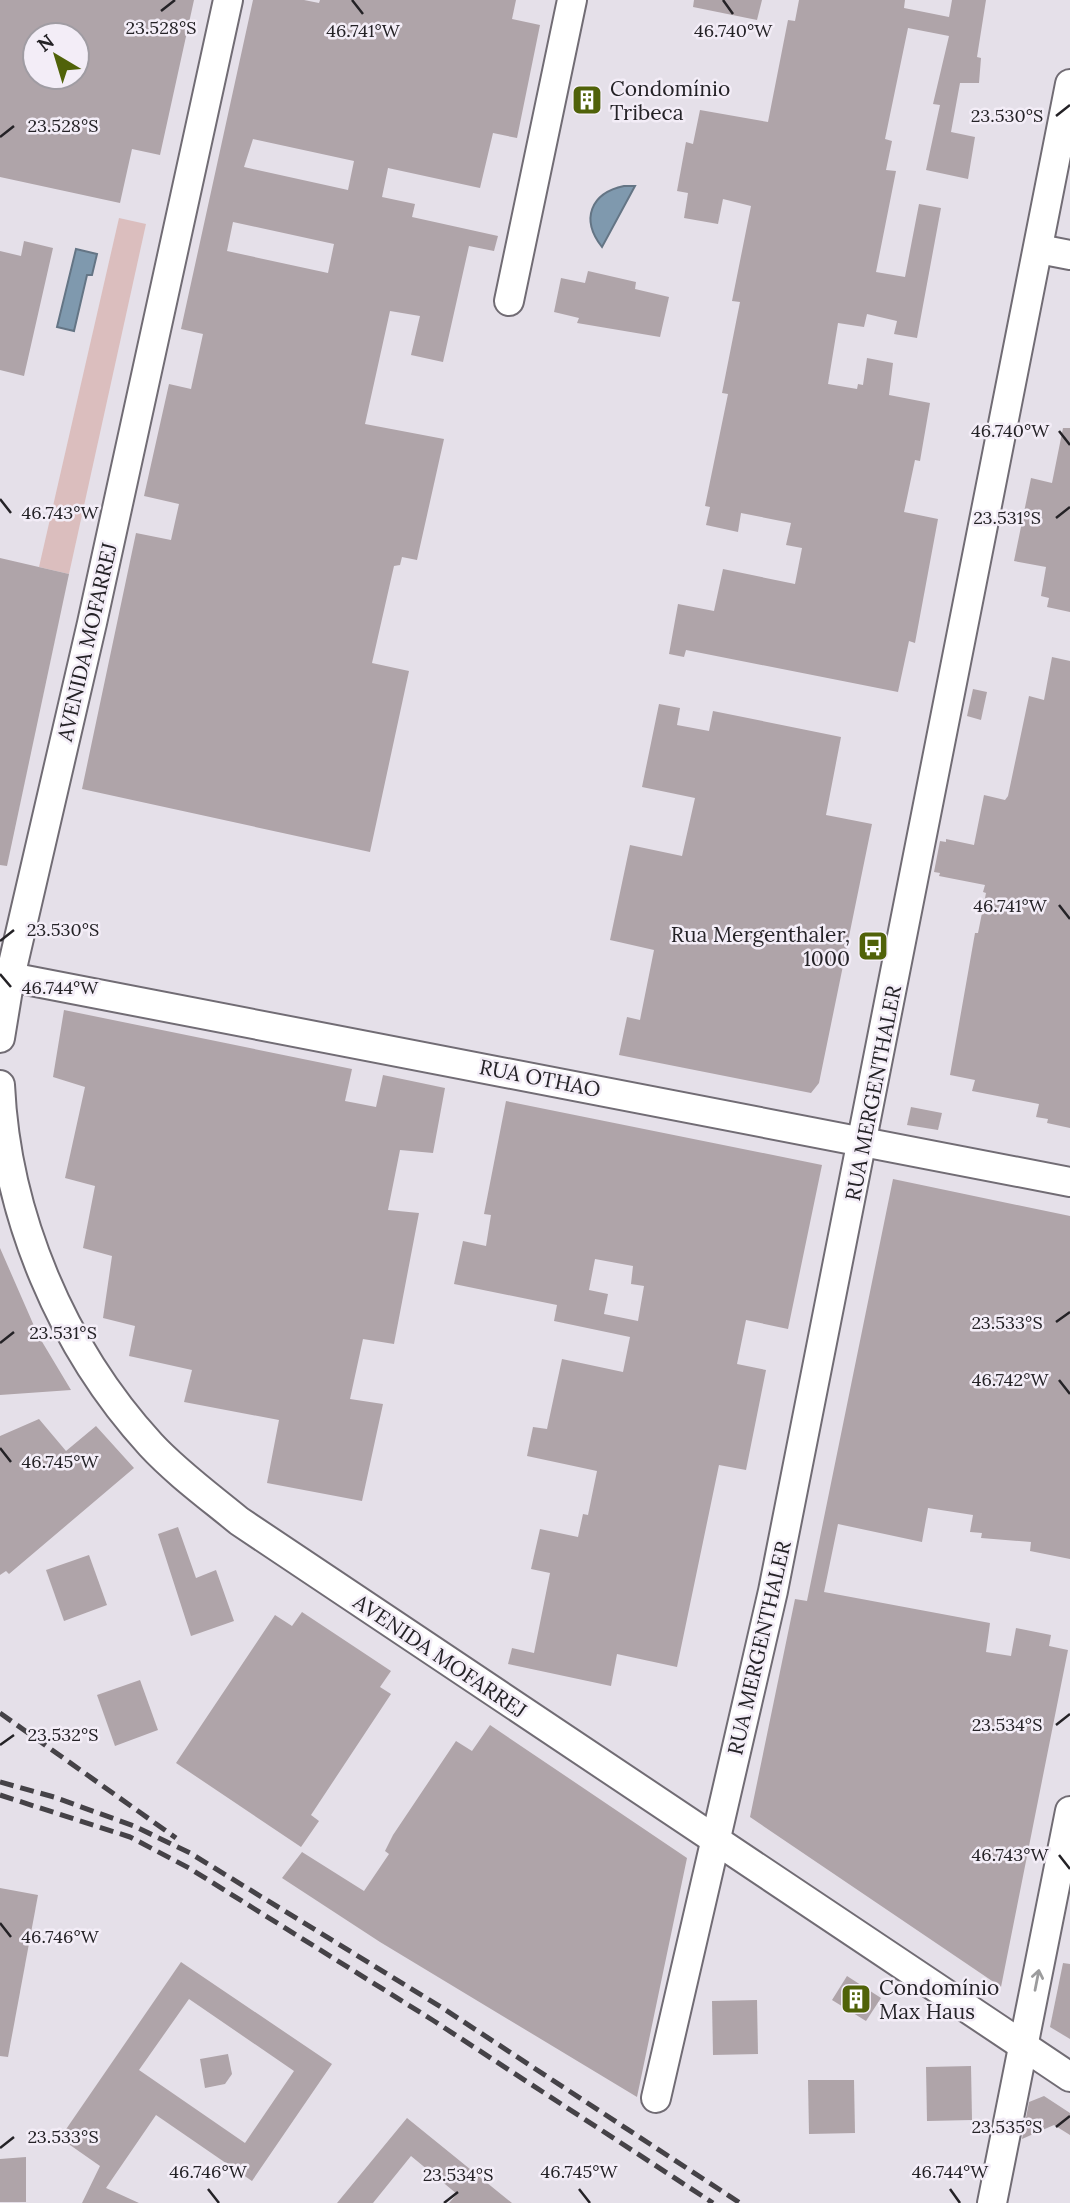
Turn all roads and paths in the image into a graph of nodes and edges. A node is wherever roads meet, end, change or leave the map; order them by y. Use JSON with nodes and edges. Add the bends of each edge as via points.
{"nodes":[{"id":1,"x":228,"y":0,"type":"edge"},
{"id":2,"x":572,"y":0,"type":"edge"},
{"id":3,"x":1070,"y":84,"type":"edge"},
{"id":4,"x":1040,"y":249,"type":"junction"},
{"id":5,"x":1070,"y":255,"type":"edge"},
{"id":6,"x":509,"y":301,"type":"dead end"},
{"id":7,"x":10,"y":977,"type":"junction"},
{"id":8,"x":0,"y":1038,"type":"edge"},
{"id":9,"x":0,"y":1085,"type":"edge"},
{"id":10,"x":864,"y":1140,"type":"junction"},
{"id":11,"x":1070,"y":1182,"type":"edge"},
{"id":12,"x":1070,"y":1811,"type":"edge"},
{"id":13,"x":716,"y":1841,"type":"junction"},
{"id":14,"x":1023,"y":2047,"type":"junction"},
{"id":15,"x":1070,"y":2077,"type":"edge"},
{"id":16,"x":656,"y":2098,"type":"dead end"},
{"id":17,"x":992,"y":2203,"type":"edge"}],
"edges":[{"from":1,"to":7,"type":"street","name":"AVENIDA MOFARREJ"},
{"from":2,"to":6,"type":"street"},
{"from":3,"to":4,"type":"street","name":"RUA MERGENTHALER"},
{"from":4,"to":5,"type":"street"},
{"from":4,"to":10,"type":"street","name":"RUA MERGENTHALER"},
{"from":7,"to":8,"type":"street","name":"AVENIDA MOFARREJ"},
{"from":7,"to":10,"type":"street","name":"RUA OTHAO"},
{"from":9,"to":13,"type":"street","name":"AVENIDA MOFARREJ","via":[[10,1176],[49,1288],[71,1332],[128,1420],[153,1448],[239,1521]]},
{"from":10,"to":11,"type":"street","name":"RUA OTHAO"},
{"from":10,"to":13,"type":"street","name":"RUA MERGENTHALER","via":[[773,1591]]},
{"from":14,"to":12,"type":"street","one_way":true},
{"from":13,"to":14,"type":"street","name":"AVENIDA MOFARREJ"},
{"from":13,"to":16,"type":"street","name":"RUA MERGENTHALER"},
{"from":14,"to":15,"type":"street","name":"AVENIDA MOFARREJ"},
{"from":14,"to":17,"type":"street"}]}
